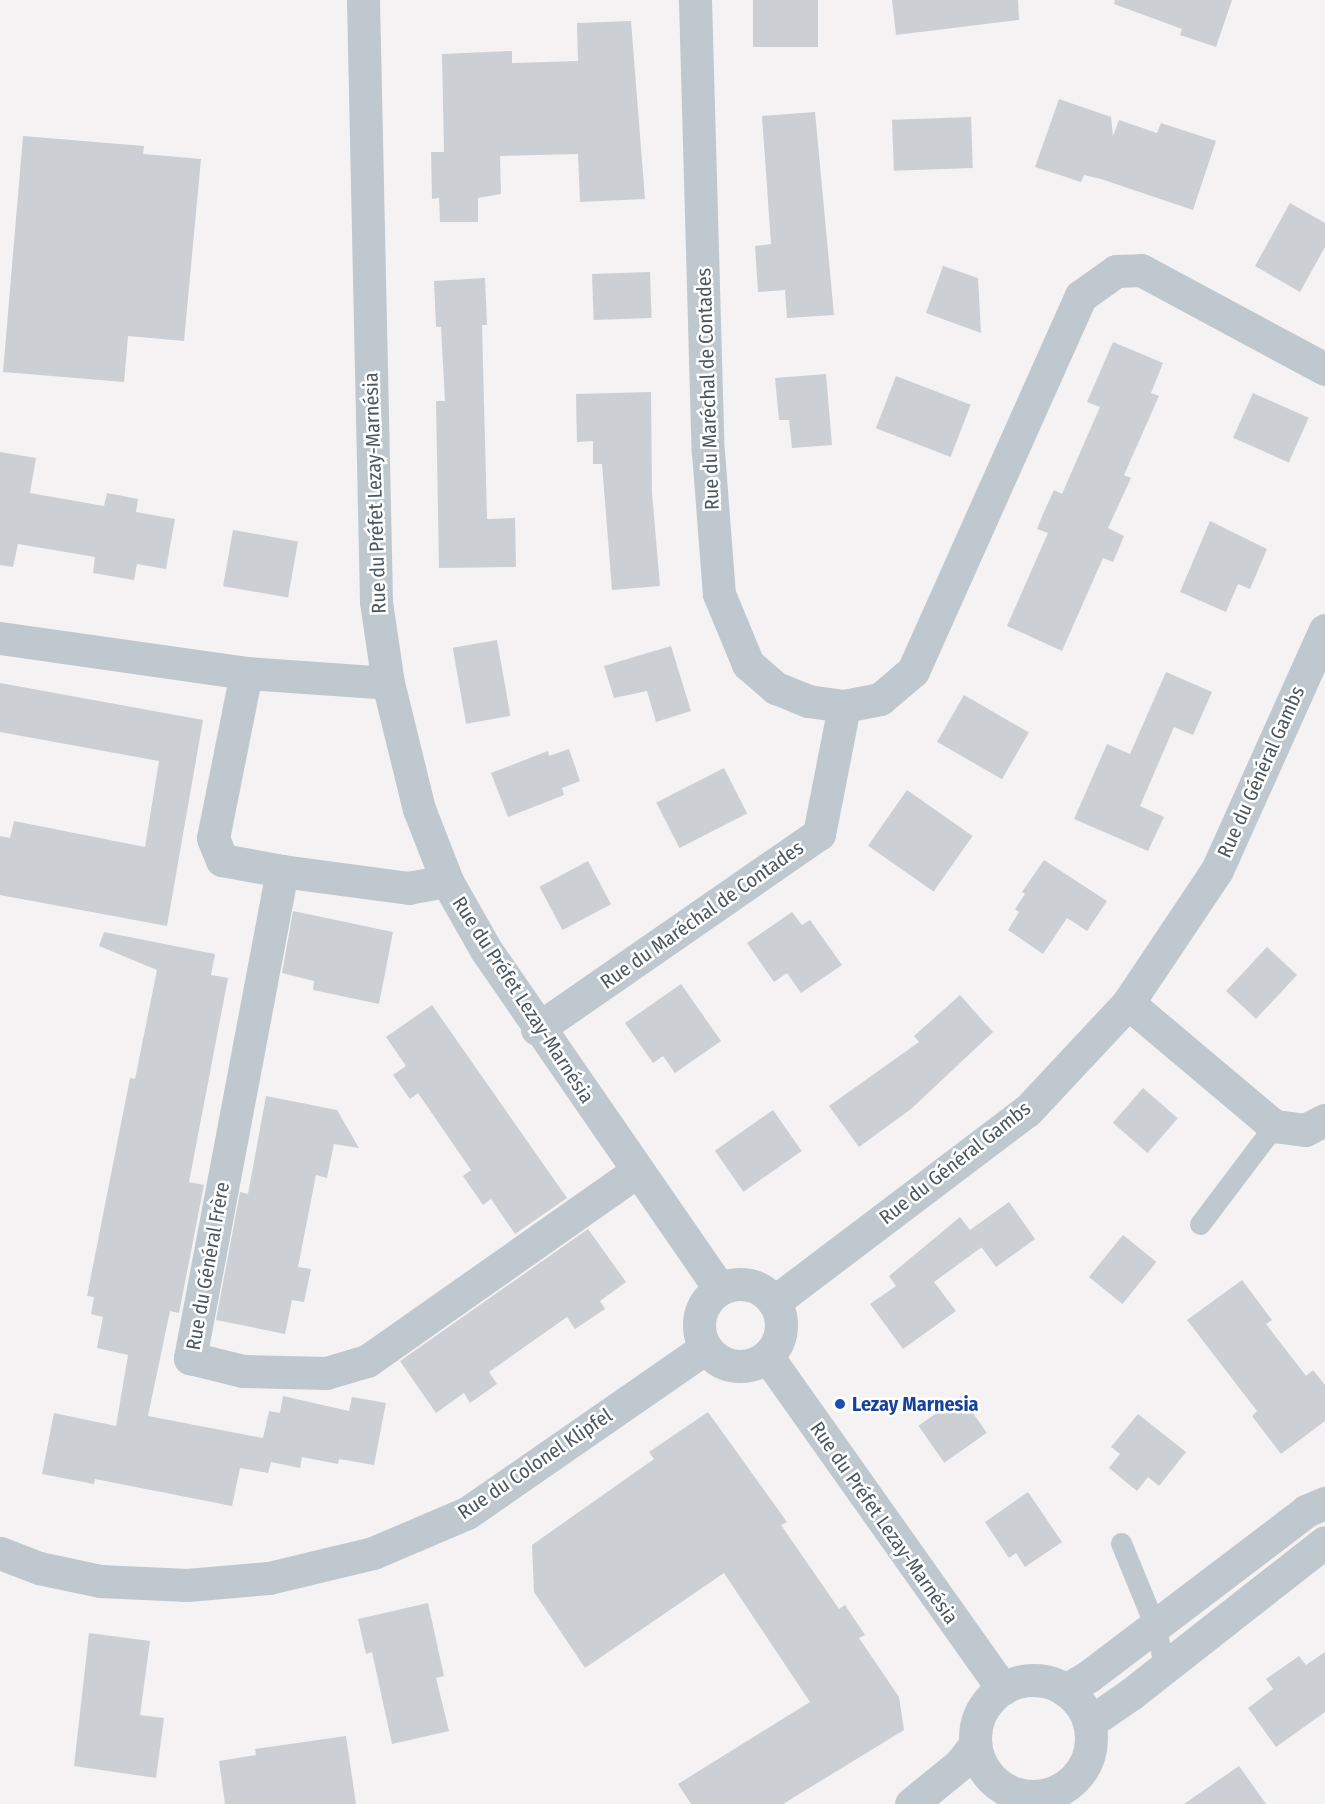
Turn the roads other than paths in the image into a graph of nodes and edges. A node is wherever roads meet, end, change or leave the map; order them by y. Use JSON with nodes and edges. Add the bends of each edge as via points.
{"nodes":[{"id":1,"x":363,"y":0,"type":"edge"},
{"id":2,"x":695,"y":0,"type":"edge"},
{"id":3,"x":1325,"y":369,"type":"edge"},
{"id":4,"x":1325,"y":630,"type":"edge"},
{"id":5,"x":0,"y":638,"type":"edge"},
{"id":6,"x":246,"y":673,"type":"junction"},
{"id":7,"x":388,"y":683,"type":"junction"},
{"id":8,"x":844,"y":706,"type":"junction"},
{"id":9,"x":282,"y":871,"type":"junction"},
{"id":10,"x":447,"y":881,"type":"junction"},
{"id":11,"x":1128,"y":1003,"type":"junction"},
{"id":12,"x":537,"y":1029,"type":"junction"},
{"id":13,"x":1325,"y":1120,"type":"edge"},
{"id":14,"x":1274,"y":1126,"type":"junction"},
{"id":15,"x":637,"y":1171,"type":"junction"},
{"id":16,"x":1200,"y":1224,"type":"dead end"},
{"id":17,"x":720,"y":1288,"type":"junction"},
{"id":18,"x":774,"y":1302,"type":"junction"},
{"id":19,"x":705,"y":1348,"type":"junction"},
{"id":20,"x":767,"y":1356,"type":"junction"},
{"id":21,"x":1325,"y":1503,"type":"edge"},
{"id":22,"x":1325,"y":1542,"type":"edge"},
{"id":23,"x":1120,"y":1543,"type":"dead end"},
{"id":24,"x":0,"y":1553,"type":"edge"},
{"id":25,"x":1155,"y":1626,"type":"junction"},
{"id":26,"x":1165,"y":1668,"type":"junction"},
{"id":27,"x":1003,"y":1689,"type":"junction"},
{"id":28,"x":1065,"y":1690,"type":"junction"},
{"id":29,"x":1089,"y":1723,"type":"junction"},
{"id":30,"x":975,"y":1745,"type":"junction"},
{"id":31,"x":1075,"y":1794,"type":"edge"},
{"id":32,"x":994,"y":1797,"type":"edge"},
{"id":33,"x":911,"y":1804,"type":"edge"}],
"edges":[{"from":1,"to":7,"type":"street","name":"Rue du Préfet Lezay-Marnésia","via":[[376,602]]},
{"from":2,"to":8,"type":"street","name":"Rue du Maréchal de Contades","via":[[708,452],[719,594],[748,664],[776,688],[808,700]]},
{"from":3,"to":8,"type":"street","name":"Rue du Maréchal de Contades","via":[[1141,270],[1116,270],[1081,296],[913,671],[880,699]]},
{"from":4,"to":11,"type":"street","name":"Rue du Général Gambs","via":[[1217,870]]},
{"from":5,"to":6,"type":"street"},
{"from":6,"to":7,"type":"street"},
{"from":6,"to":9,"type":"street","via":[[213,838],[222,860]]},
{"from":7,"to":10,"type":"street","name":"Rue du Préfet Lezay-Marnésia","via":[[418,809]]},
{"from":8,"to":12,"type":"street","name":"Rue du Maréchal de Contades","via":[[819,834]]},
{"from":9,"to":10,"type":"street","via":[[409,888]]},
{"from":9,"to":15,"type":"street","name":"Rue du Général Frère","via":[[189,1358],[243,1371],[326,1373],[366,1361]]},
{"from":10,"to":12,"type":"street","name":"Rue du Préfet Lezay-Marnésia"},
{"from":11,"to":14,"type":"street"},
{"from":11,"to":18,"type":"street","name":"Rue du Général Gambs","via":[[1027,1110]]},
{"from":12,"to":15,"type":"street","name":"Rue du Préfet Lezay-Marnésia"},
{"from":13,"to":14,"type":"street","via":[[1305,1130]]},
{"from":14,"to":16,"type":"lane"},
{"from":15,"to":17,"type":"street","name":"Rue du Préfet Lezay-Marnésia"},
{"from":17,"to":18,"type":"street","via":[[743,1284],[766,1293]]},
{"from":17,"to":19,"type":"street","via":[[702,1309],[698,1322]]},
{"from":18,"to":20,"type":"street","via":[[781,1324],[775,1347]]},
{"from":19,"to":20,"type":"street","via":[[715,1358],[734,1365],[755,1363]]},
{"from":19,"to":24,"type":"street","name":"Rue du Colonel Klipfel","via":[[466,1513],[374,1553],[269,1578],[187,1585],[100,1581],[39,1568]]},
{"from":20,"to":27,"type":"street","name":"Rue du Préfet Lezay-Marnésia"},
{"from":21,"to":25,"type":"street","via":[[1306,1511]]},
{"from":22,"to":26,"type":"street"},
{"from":23,"to":25,"type":"lane"},
{"from":25,"to":26,"type":"lane"},
{"from":25,"to":28,"type":"street"},
{"from":26,"to":29,"type":"street"},
{"from":27,"to":28,"type":"street","via":[[1028,1680]]},
{"from":27,"to":30,"type":"street","via":[[981,1713]]},
{"from":28,"to":29,"type":"street","via":[[1080,1705]]},
{"from":29,"to":31,"type":"street","via":[[1088,1756]]},
{"from":30,"to":32,"type":"street"},
{"from":30,"to":33,"type":"street","via":[[960,1764]]},
{"from":31,"to":32,"type":"street"}]}
